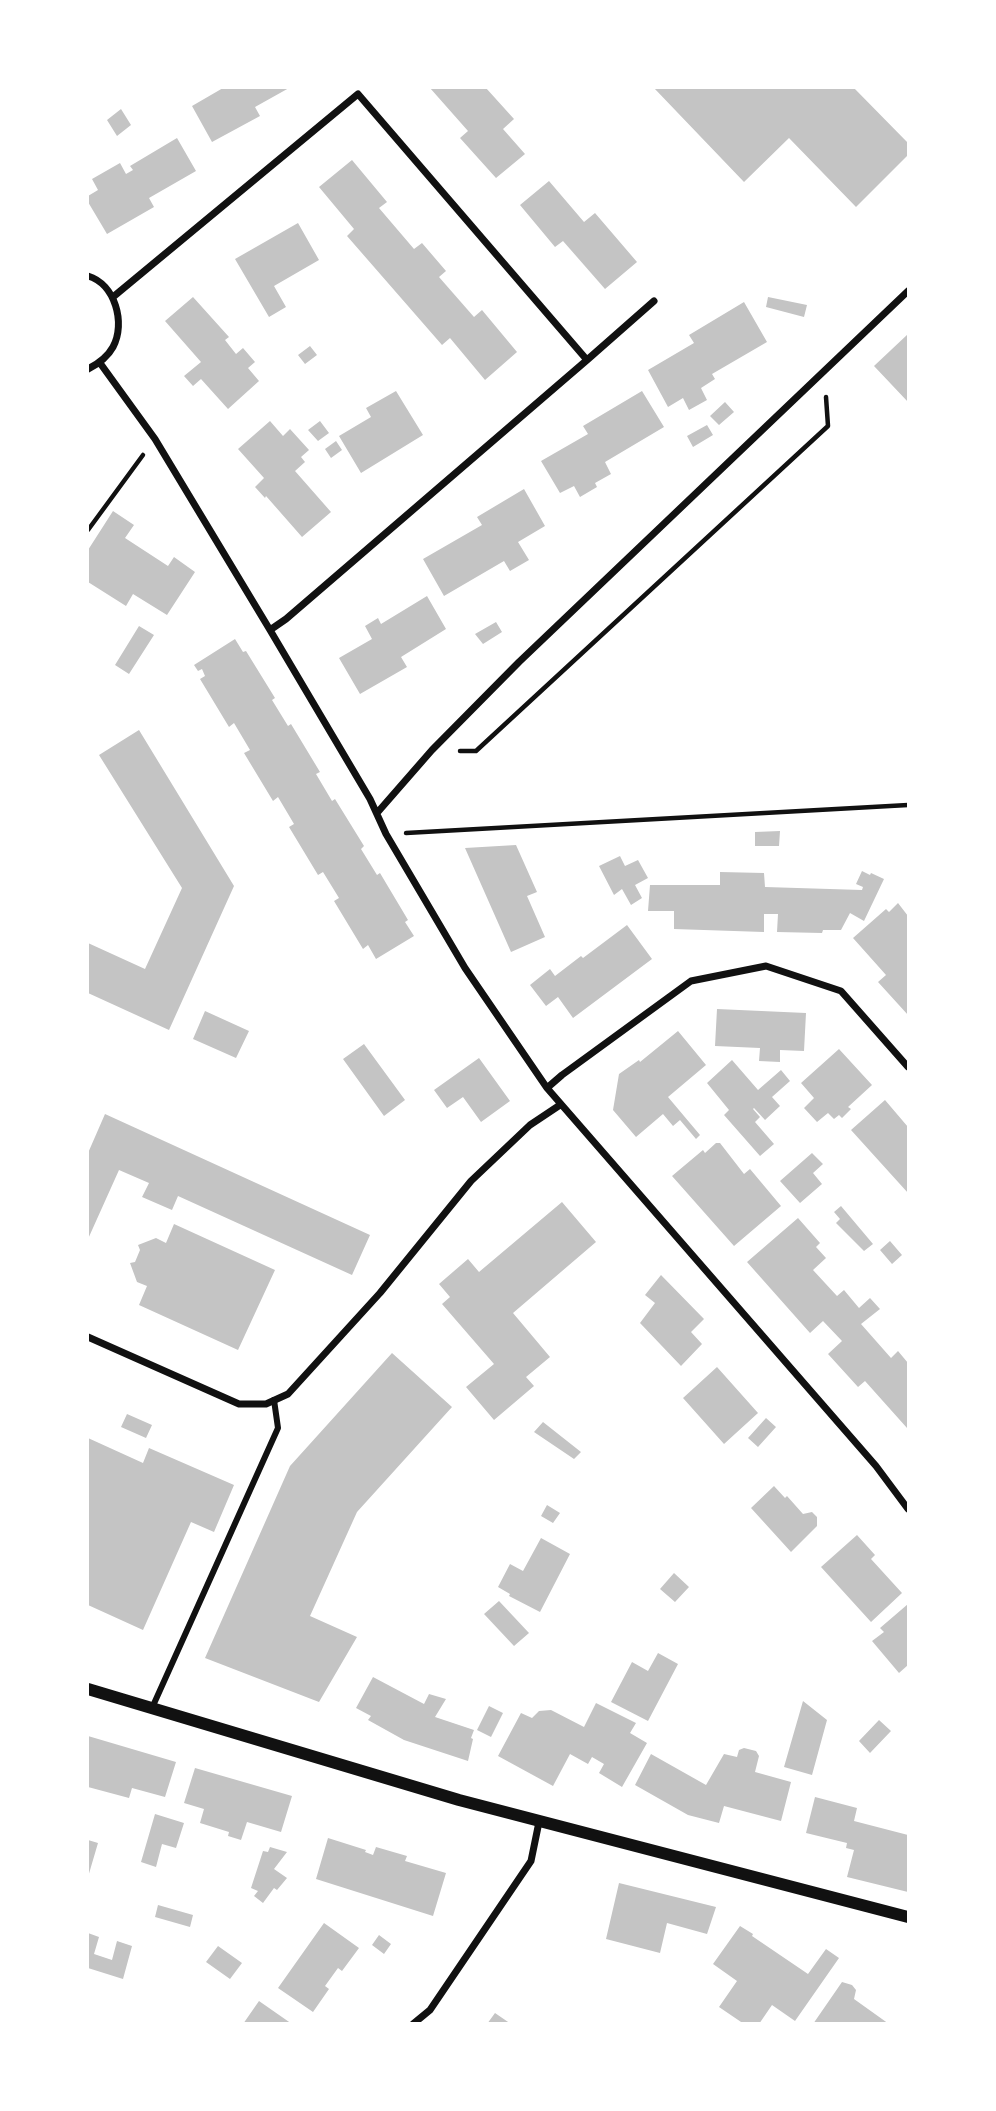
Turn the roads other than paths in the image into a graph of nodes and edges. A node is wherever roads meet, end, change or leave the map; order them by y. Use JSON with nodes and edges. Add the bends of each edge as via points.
{"nodes":[{"id":1,"x":360,"y":91,"type":"edge"},
{"id":2,"x":88,"y":276,"type":"edge"},
{"id":3,"x":908,"y":291,"type":"edge"},
{"id":4,"x":113,"y":297,"type":"junction"},
{"id":5,"x":654,"y":301,"type":"dead end"},
{"id":6,"x":587,"y":360,"type":"junction"},
{"id":7,"x":100,"y":363,"type":"junction"},
{"id":8,"x":88,"y":369,"type":"edge"},
{"id":9,"x":270,"y":630,"type":"junction"},
{"id":10,"x":377,"y":813,"type":"junction"},
{"id":11,"x":908,"y":1067,"type":"edge"},
{"id":12,"x":547,"y":1088,"type":"junction"},
{"id":13,"x":560,"y":1105,"type":"junction"},
{"id":14,"x":88,"y":1337,"type":"edge"},
{"id":15,"x":274,"y":1400,"type":"junction"},
{"id":16,"x":908,"y":1508,"type":"edge"},
{"id":17,"x":88,"y":1689,"type":"edge"},
{"id":18,"x":152,"y":1708,"type":"junction"},
{"id":19,"x":539,"y":1822,"type":"junction"},
{"id":20,"x":908,"y":1917,"type":"edge"},
{"id":21,"x":413,"y":2024,"type":"edge"}],
"edges":[{"from":1,"to":4,"type":"street"},
{"from":1,"to":6,"type":"street"},
{"from":2,"to":4,"type":"street","via":[[96,278]]},
{"from":3,"to":10,"type":"street","via":[[519,662]]},
{"from":4,"to":7,"type":"street","via":[[120,321],[114,346]]},
{"from":5,"to":6,"type":"street"},
{"from":6,"to":9,"type":"street"},
{"from":7,"to":8,"type":"street"},
{"from":7,"to":9,"type":"street","via":[[155,439]]},
{"from":9,"to":10,"type":"street"},
{"from":10,"to":12,"type":"street","via":[[465,968]]},
{"from":11,"to":12,"type":"street","via":[[841,991],[766,966],[691,981]]},
{"from":12,"to":13,"type":"street"},
{"from":13,"to":15,"type":"street","via":[[530,1125],[471,1181],[380,1293],[288,1394]]},
{"from":13,"to":16,"type":"street"},
{"from":14,"to":15,"type":"street","via":[[239,1404]]},
{"from":15,"to":18,"type":"street","via":[[278,1428]]},
{"from":17,"to":18,"type":"street"},
{"from":18,"to":19,"type":"street"},
{"from":19,"to":20,"type":"street"},
{"from":19,"to":21,"type":"street","via":[[531,1860],[430,2010]]}]}
